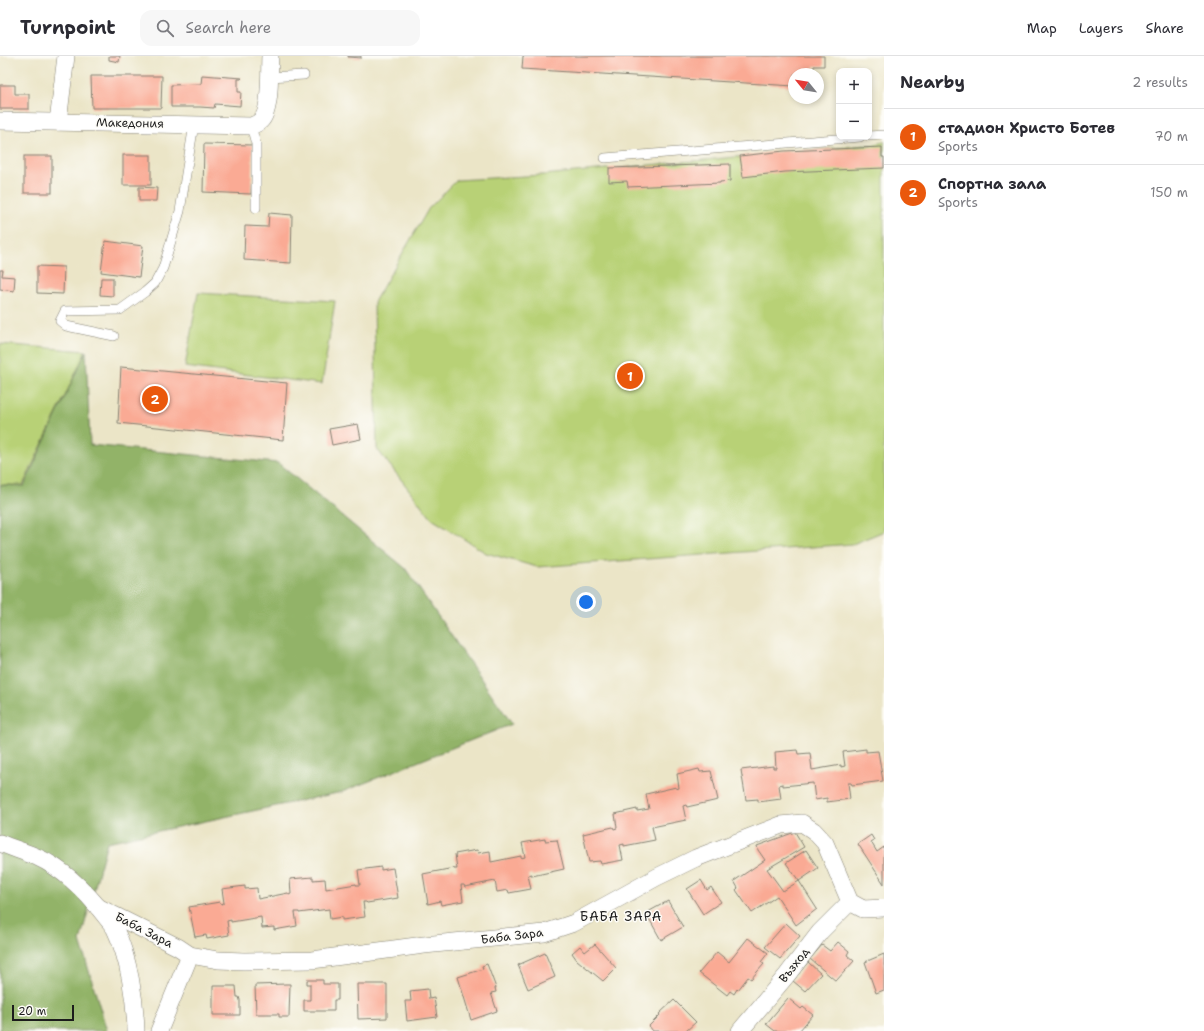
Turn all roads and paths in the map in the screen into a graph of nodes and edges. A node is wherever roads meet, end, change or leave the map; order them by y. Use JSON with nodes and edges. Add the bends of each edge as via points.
{"nodes":[{"id":1,"x":66,"y":56,"type":"edge"},
{"id":2,"x":270,"y":56,"type":"edge"},
{"id":3,"x":304,"y":75,"type":"dead end"},
{"id":4,"x":269,"y":77,"type":"junction"},
{"id":5,"x":0,"y":121,"type":"edge"},
{"id":6,"x":58,"y":122,"type":"junction"},
{"id":7,"x":194,"y":124,"type":"junction"},
{"id":8,"x":255,"y":124,"type":"junction"},
{"id":9,"x":884,"y":135,"type":"edge"},
{"id":10,"x":872,"y":136,"type":"edge"},
{"id":11,"x":836,"y":139,"type":"edge"},
{"id":12,"x":605,"y":158,"type":"dead end"},
{"id":13,"x":256,"y":208,"type":"dead end"},
{"id":14,"x":114,"y":336,"type":"dead end"},
{"id":15,"x":0,"y":843,"type":"edge"},
{"id":16,"x":850,"y":902,"type":"junction"},
{"id":17,"x":98,"y":907,"type":"junction"},
{"id":18,"x":884,"y":908,"type":"edge"},
{"id":19,"x":190,"y":955,"type":"junction"},
{"id":20,"x":136,"y":1031,"type":"edge"},
{"id":21,"x":159,"y":1031,"type":"edge"},
{"id":22,"x":740,"y":1031,"type":"edge"}],
"edges":[{"from":1,"to":6,"type":"street"},
{"from":2,"to":4,"type":"street"},
{"from":3,"to":4,"type":"lane"},
{"from":4,"to":8,"type":"street","via":[[268,108]]},
{"from":5,"to":6,"type":"street","name":"Македония"},
{"from":6,"to":7,"type":"street","name":"Македония"},
{"from":7,"to":8,"type":"street","name":"Македония"},
{"from":7,"to":14,"type":"lane","via":[[180,210],[163,268],[155,283],[120,310],[64,311],[60,320],[66,326]]},
{"from":8,"to":13,"type":"lane"},
{"from":9,"to":10,"type":"lane"},
{"from":11,"to":12,"type":"lane"},
{"from":15,"to":17,"type":"street","via":[[38,858],[58,870]]},
{"from":16,"to":18,"type":"street","via":[[863,909]]},
{"from":16,"to":19,"type":"street","name":"Баба Зара","via":[[825,843],[802,823],[781,825],[696,858],[574,923],[544,933],[312,960],[218,960]]},
{"from":16,"to":22,"type":"street","name":"Възход","via":[[820,932]]},
{"from":17,"to":19,"type":"street","name":"Баба Зара"},
{"from":17,"to":20,"type":"street","via":[[115,928],[124,953],[133,991]]},
{"from":19,"to":21,"type":"street"}]}
